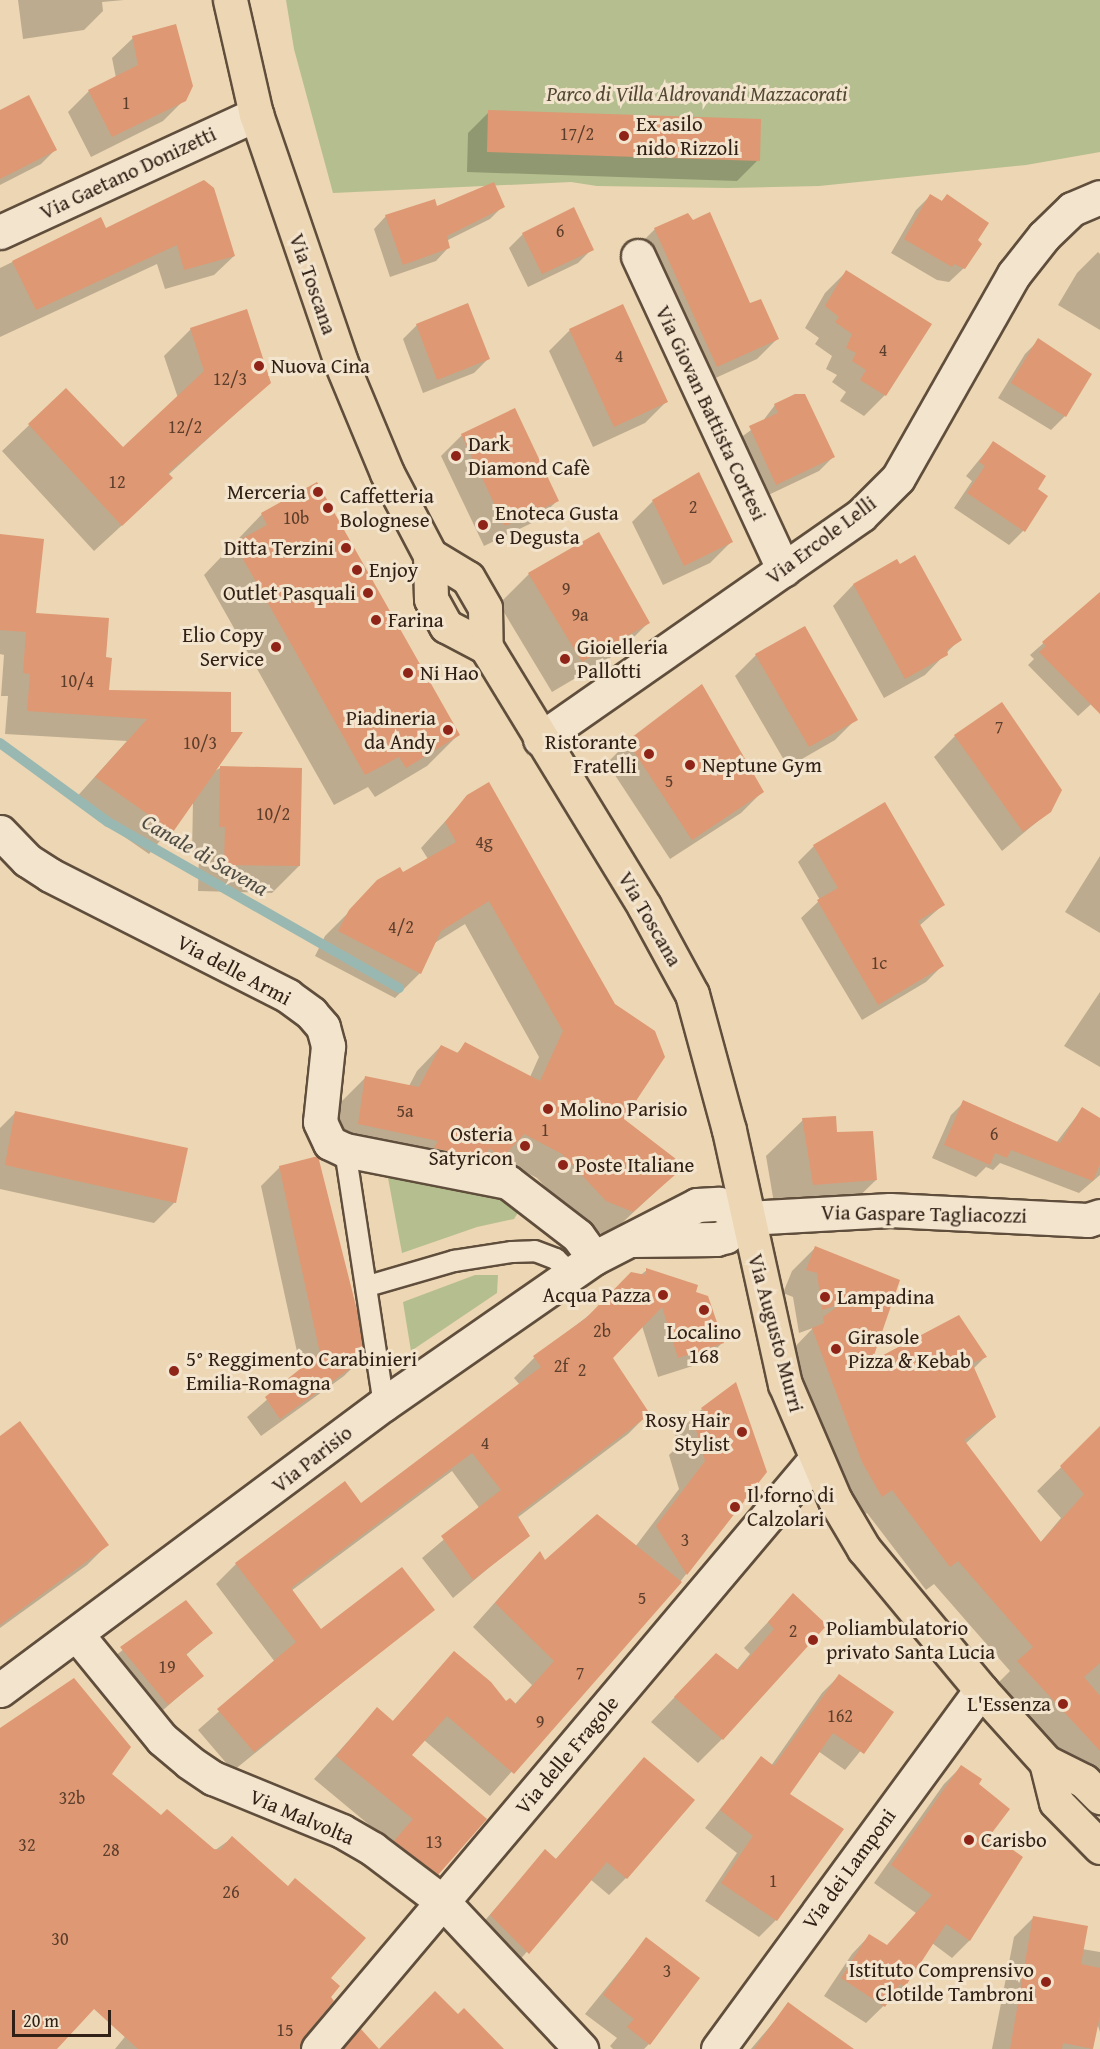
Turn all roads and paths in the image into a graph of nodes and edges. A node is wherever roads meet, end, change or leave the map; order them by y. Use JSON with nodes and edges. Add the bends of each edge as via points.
{"nodes":[{"id":1,"x":230,"y":0,"type":"edge"},
{"id":2,"x":256,"y":114,"type":"junction"},
{"id":3,"x":1100,"y":196,"type":"edge"},
{"id":4,"x":0,"y":232,"type":"edge"},
{"id":5,"x":638,"y":256,"type":"dead end"},
{"id":6,"x":430,"y":555,"type":"junction"},
{"id":7,"x":784,"y":570,"type":"junction"},
{"id":8,"x":486,"y":647,"type":"junction"},
{"id":9,"x":540,"y":739,"type":"junction"},
{"id":10,"x":0,"y":832,"type":"edge"},
{"id":11,"x":345,"y":1150,"type":"junction"},
{"id":12,"x":1100,"y":1216,"type":"edge"},
{"id":13,"x":747,"y":1218,"type":"junction"},
{"id":14,"x":582,"y":1266,"type":"junction"},
{"id":15,"x":368,"y":1286,"type":"junction"},
{"id":16,"x":384,"y":1404,"type":"junction"},
{"id":17,"x":815,"y":1460,"type":"junction"},
{"id":18,"x":78,"y":1636,"type":"junction"},
{"id":19,"x":981,"y":1689,"type":"junction"},
{"id":20,"x":0,"y":1690,"type":"edge"},
{"id":21,"x":1046,"y":1762,"type":"junction"},
{"id":22,"x":1100,"y":1797,"type":"edge"},
{"id":23,"x":1100,"y":1848,"type":"edge"},
{"id":24,"x":443,"y":1902,"type":"junction"},
{"id":25,"x":318,"y":2049,"type":"edge"},
{"id":26,"x":581,"y":2049,"type":"edge"},
{"id":27,"x":718,"y":2049,"type":"edge"}],
"edges":[{"from":1,"to":2,"type":"main road","name":"Via Toscana"},
{"from":2,"to":4,"type":"street","name":"Via Gaetano Donizetti"},
{"from":2,"to":6,"type":"main road","name":"Via Toscana","via":[[357,406]]},
{"from":3,"to":7,"type":"street","name":"Via Ercole Lelli","via":[[1072,209],[1014,274],[898,478],[861,515]]},
{"from":5,"to":7,"type":"street","name":"Via Giovan Battista Cortesi"},
{"from":6,"to":8,"type":"main road","name":"Via Toscana","via":[[468,578],[485,608]]},
{"from":6,"to":8,"type":"main road","name":"Via Toscana","via":[[431,600],[446,626]]},
{"from":7,"to":9,"type":"street","name":"Via Ercole Lelli"},
{"from":8,"to":9,"type":"main road","name":"Via Toscana"},
{"from":9,"to":13,"type":"main road","name":"Via Toscana","via":[[644,906],[692,994],[729,1130]]},
{"from":10,"to":11,"type":"street","name":"Via delle Armi","via":[[27,860],[50,875],[288,996],[311,1013],[323,1027],[328,1046],[320,1122],[330,1143]]},
{"from":11,"to":14,"type":"street","via":[[508,1182],[578,1236]]},
{"from":11,"to":15,"type":"lane"},
{"from":12,"to":13,"type":"street","name":"Via Gaspare Tagliacozzi","via":[[1088,1220],[890,1210]]},
{"from":13,"to":14,"type":"street","name":"Via Parisio","via":[[719,1204],[697,1205]]},
{"from":13,"to":17,"type":"main road","name":"Via Augusto Murri","via":[[785,1384]]},
{"from":14,"to":15,"type":"lane","via":[[535,1251],[512,1252],[454,1261]]},
{"from":14,"to":16,"type":"street","name":"Via Parisio"},
{"from":15,"to":16,"type":"lane"},
{"from":16,"to":18,"type":"street","name":"Via Parisio"},
{"from":17,"to":19,"type":"main road","name":"Via Augusto Murri","via":[[864,1549]]},
{"from":17,"to":24,"type":"street","name":"Via delle Fragole"},
{"from":18,"to":20,"type":"street","name":"Via Parisio"},
{"from":18,"to":24,"type":"street","name":"Via Malvolta","via":[[162,1739],[189,1762],[213,1779],[350,1836]]},
{"from":19,"to":21,"type":"main road","name":"Via Augusto Murri"},
{"from":19,"to":27,"type":"street","name":"Via dei Lamponi"},
{"from":21,"to":22,"type":"main road","name":"Via Augusto Murri","via":[[1084,1781]]},
{"from":21,"to":23,"type":"main road","name":"Via Augusto Murri","via":[[1056,1802]]},
{"from":24,"to":25,"type":"street","name":"Via delle Fragole"},
{"from":24,"to":26,"type":"street","name":"Via Malvolta"}]}
